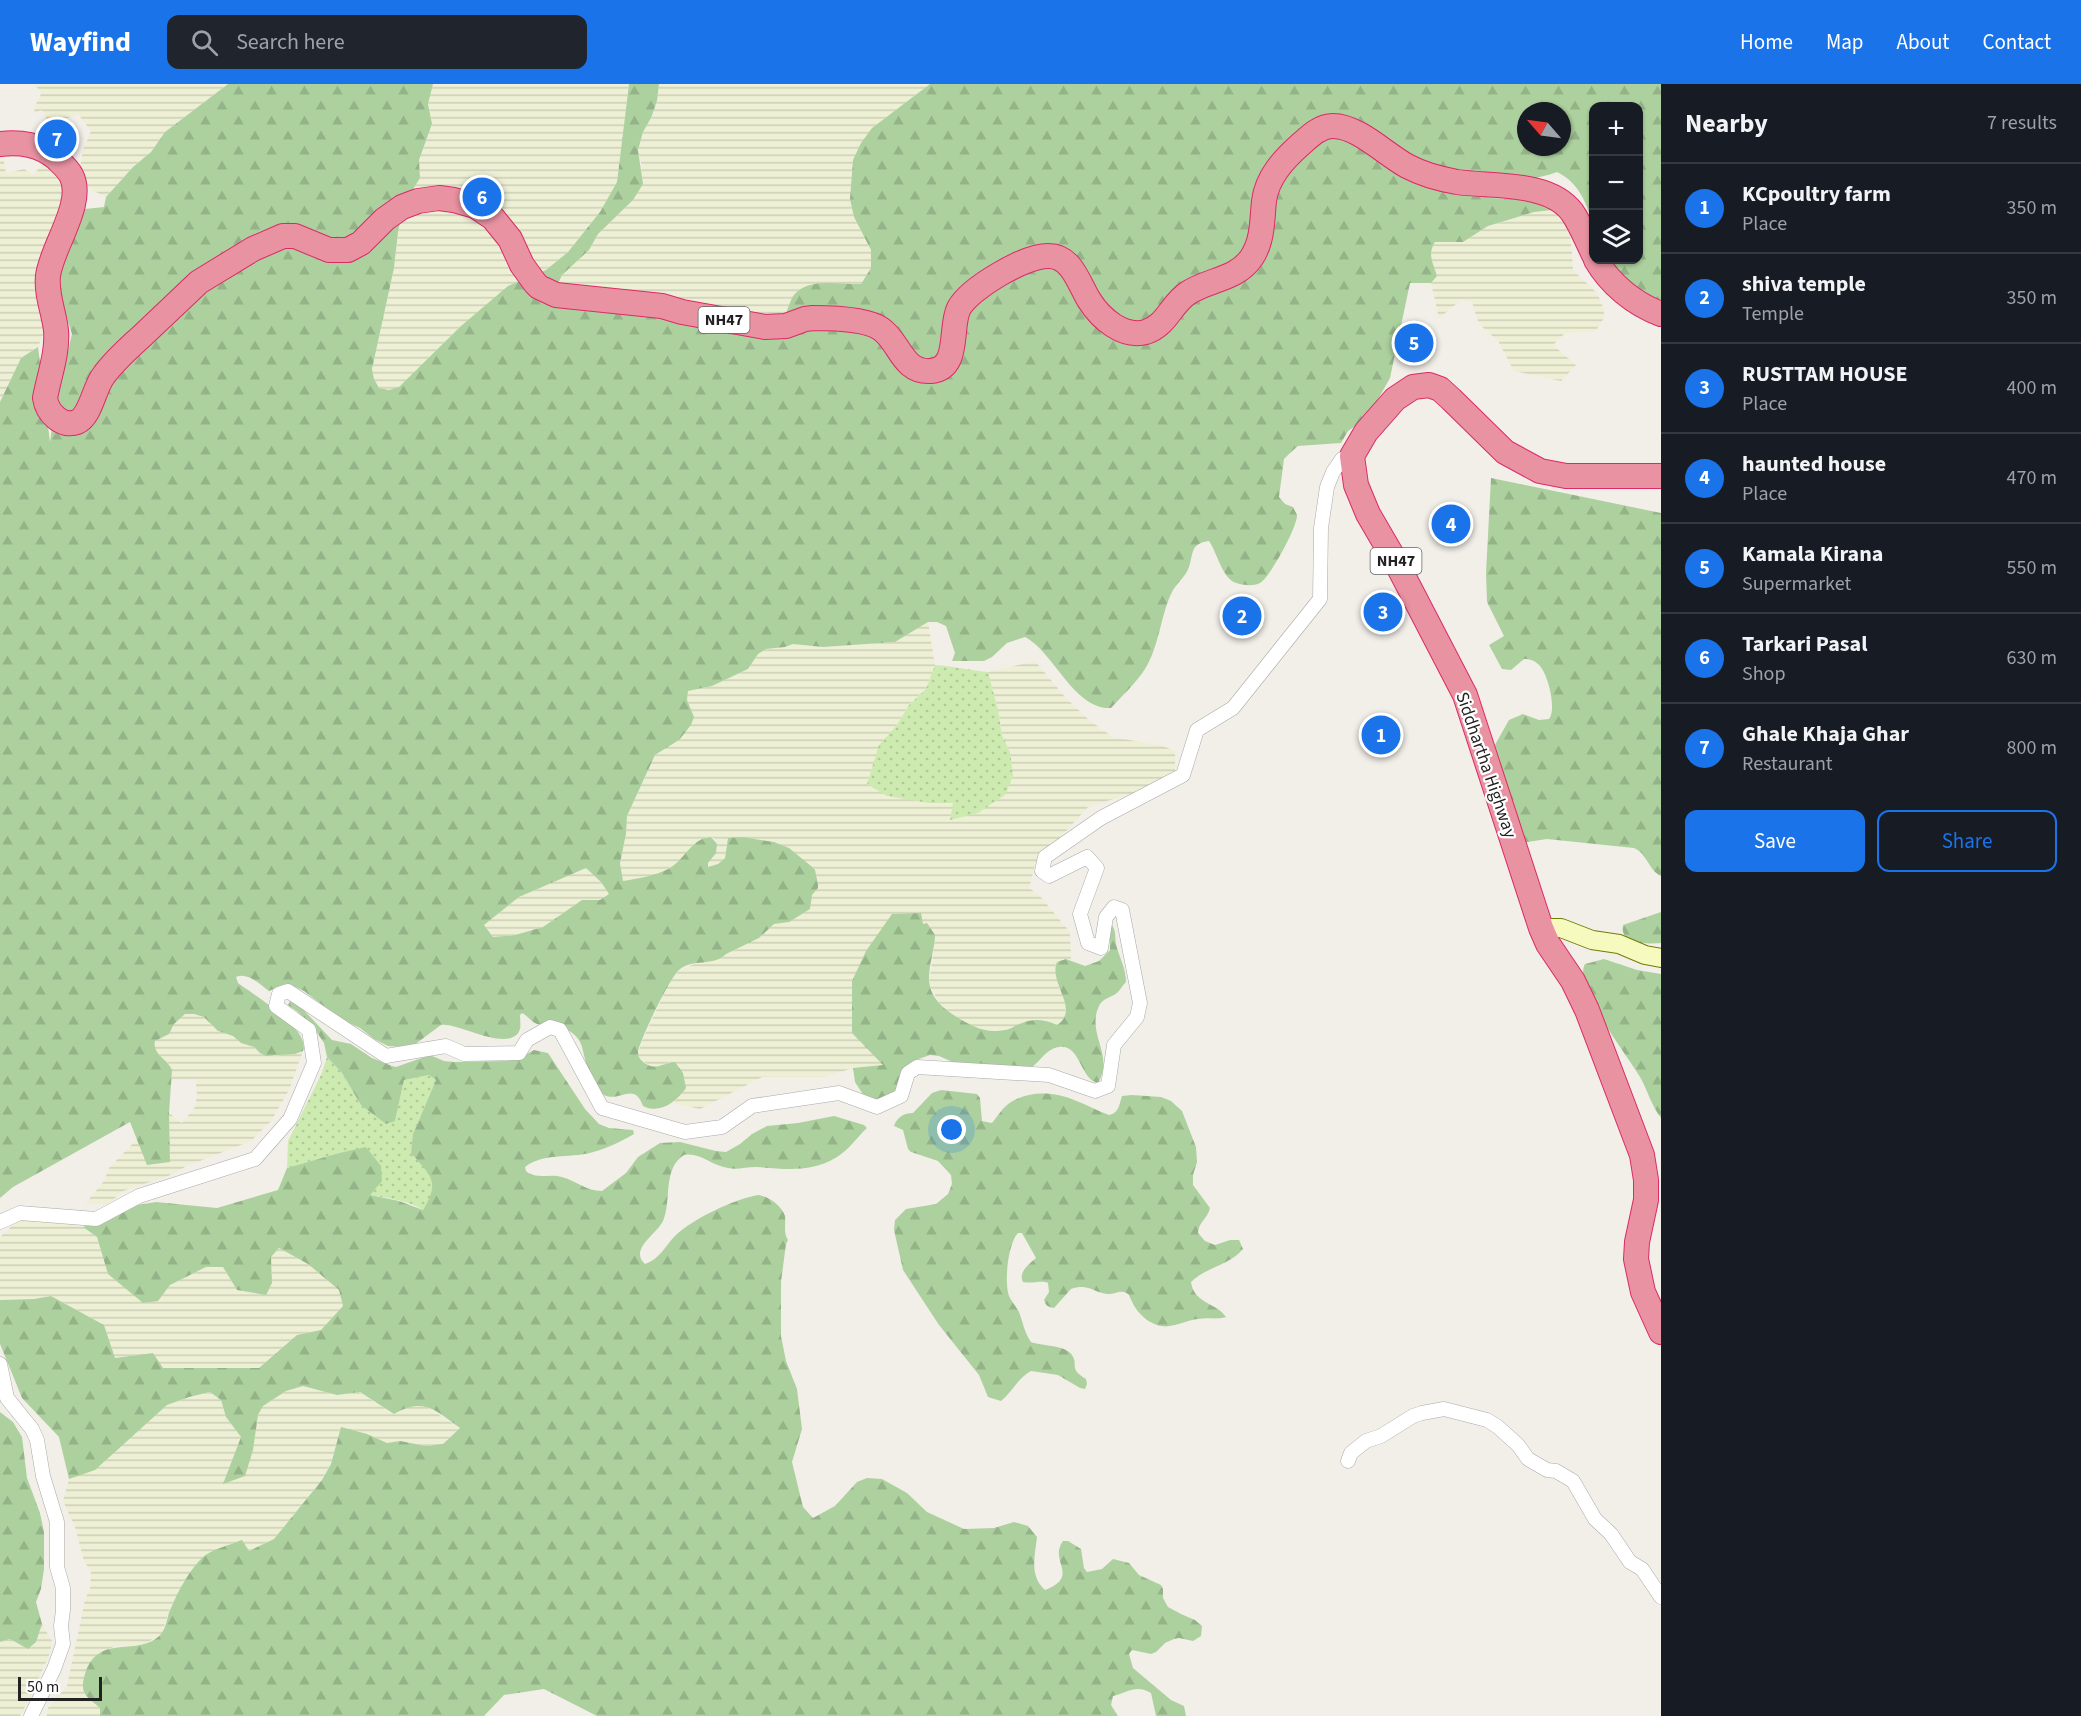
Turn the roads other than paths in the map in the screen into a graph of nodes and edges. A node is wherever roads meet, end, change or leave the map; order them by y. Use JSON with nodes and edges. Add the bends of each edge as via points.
{"nodes":[{"id":1,"x":0,"y":144,"type":"edge"},
{"id":2,"x":1589,"y":247,"type":"edge"},
{"id":3,"x":1599,"y":264,"type":"edge"},
{"id":4,"x":1661,"y":314,"type":"edge"},
{"id":5,"x":1352,"y":456,"type":"junction"},
{"id":6,"x":1661,"y":476,"type":"edge"},
{"id":7,"x":1541,"y":928,"type":"junction"},
{"id":8,"x":1661,"y":958,"type":"edge"},
{"id":9,"x":0,"y":1222,"type":"edge"},
{"id":10,"x":1661,"y":1332,"type":"edge"},
{"id":11,"x":0,"y":1364,"type":"edge"},
{"id":12,"x":1348,"y":1461,"type":"dead end"},
{"id":13,"x":1661,"y":1597,"type":"edge"},
{"id":14,"x":31,"y":1716,"type":"edge"}],
"edges":[{"from":1,"to":2,"type":"highway","number":"NH47","via":[[39,147],[55,157],[73,180],[72,205],[48,273],[56,338],[45,398],[51,414],[71,423],[86,413],[109,368],[212,273],[283,236],[295,236],[329,249],[348,250],[393,213],[412,202],[430,199],[464,202],[493,218],[535,283],[556,295],[653,304],[765,327],[813,318],[870,324],[887,334],[908,363],[924,370],[938,369],[948,361],[955,317],[969,295],[1000,274],[1042,256],[1055,256],[1069,266],[1089,300],[1114,326],[1137,333],[1154,328],[1185,294],[1234,273],[1250,260],[1260,237],[1264,199],[1273,176],[1304,141],[1330,126],[1353,132],[1427,175],[1536,190],[1555,197],[1573,213]]},
{"from":3,"to":4,"type":"highway","via":[[1628,296]]},
{"from":5,"to":6,"type":"highway","via":[[1366,432],[1395,399],[1413,387],[1429,384],[1440,389],[1505,452],[1540,471],[1566,476]]},
{"from":5,"to":7,"type":"highway","name":"Siddhartha Highway","number":"NH47","via":[[1356,485],[1368,514],[1465,695]]},
{"from":5,"to":9,"type":"street","via":[[1342,459],[1327,487],[1321,528],[1320,599],[1233,708],[1197,730],[1184,775],[1101,818],[1045,857],[1042,871],[1049,876],[1087,857],[1097,868],[1080,914],[1088,943],[1101,948],[1106,917],[1114,907],[1122,910],[1140,1003],[1137,1017],[1114,1044],[1107,1086],[1095,1091],[1049,1075],[917,1067],[908,1073],[901,1096],[877,1107],[839,1093],[752,1106],[722,1127],[685,1132],[602,1108],[560,1030],[550,1027],[527,1040],[519,1053],[464,1054],[446,1046],[386,1056],[288,991],[279,994],[276,1006],[309,1030],[314,1063],[290,1119],[255,1159],[139,1197],[96,1219],[20,1213]]},
{"from":7,"to":8,"type":"street","via":[[1561,928]]},
{"from":7,"to":10,"type":"highway","name":"Siddhartha Highway","number":"NH47","via":[[1587,1010],[1642,1155],[1646,1200],[1636,1259],[1643,1292]]},
{"from":11,"to":14,"type":"street","via":[[7,1398],[37,1440],[57,1522],[57,1567],[63,1588],[63,1644]]},
{"from":12,"to":13,"type":"street","via":[[1351,1453],[1366,1441],[1422,1413],[1444,1409],[1487,1420],[1518,1445],[1528,1459],[1573,1481],[1595,1519],[1630,1562],[1642,1569]]}]}
